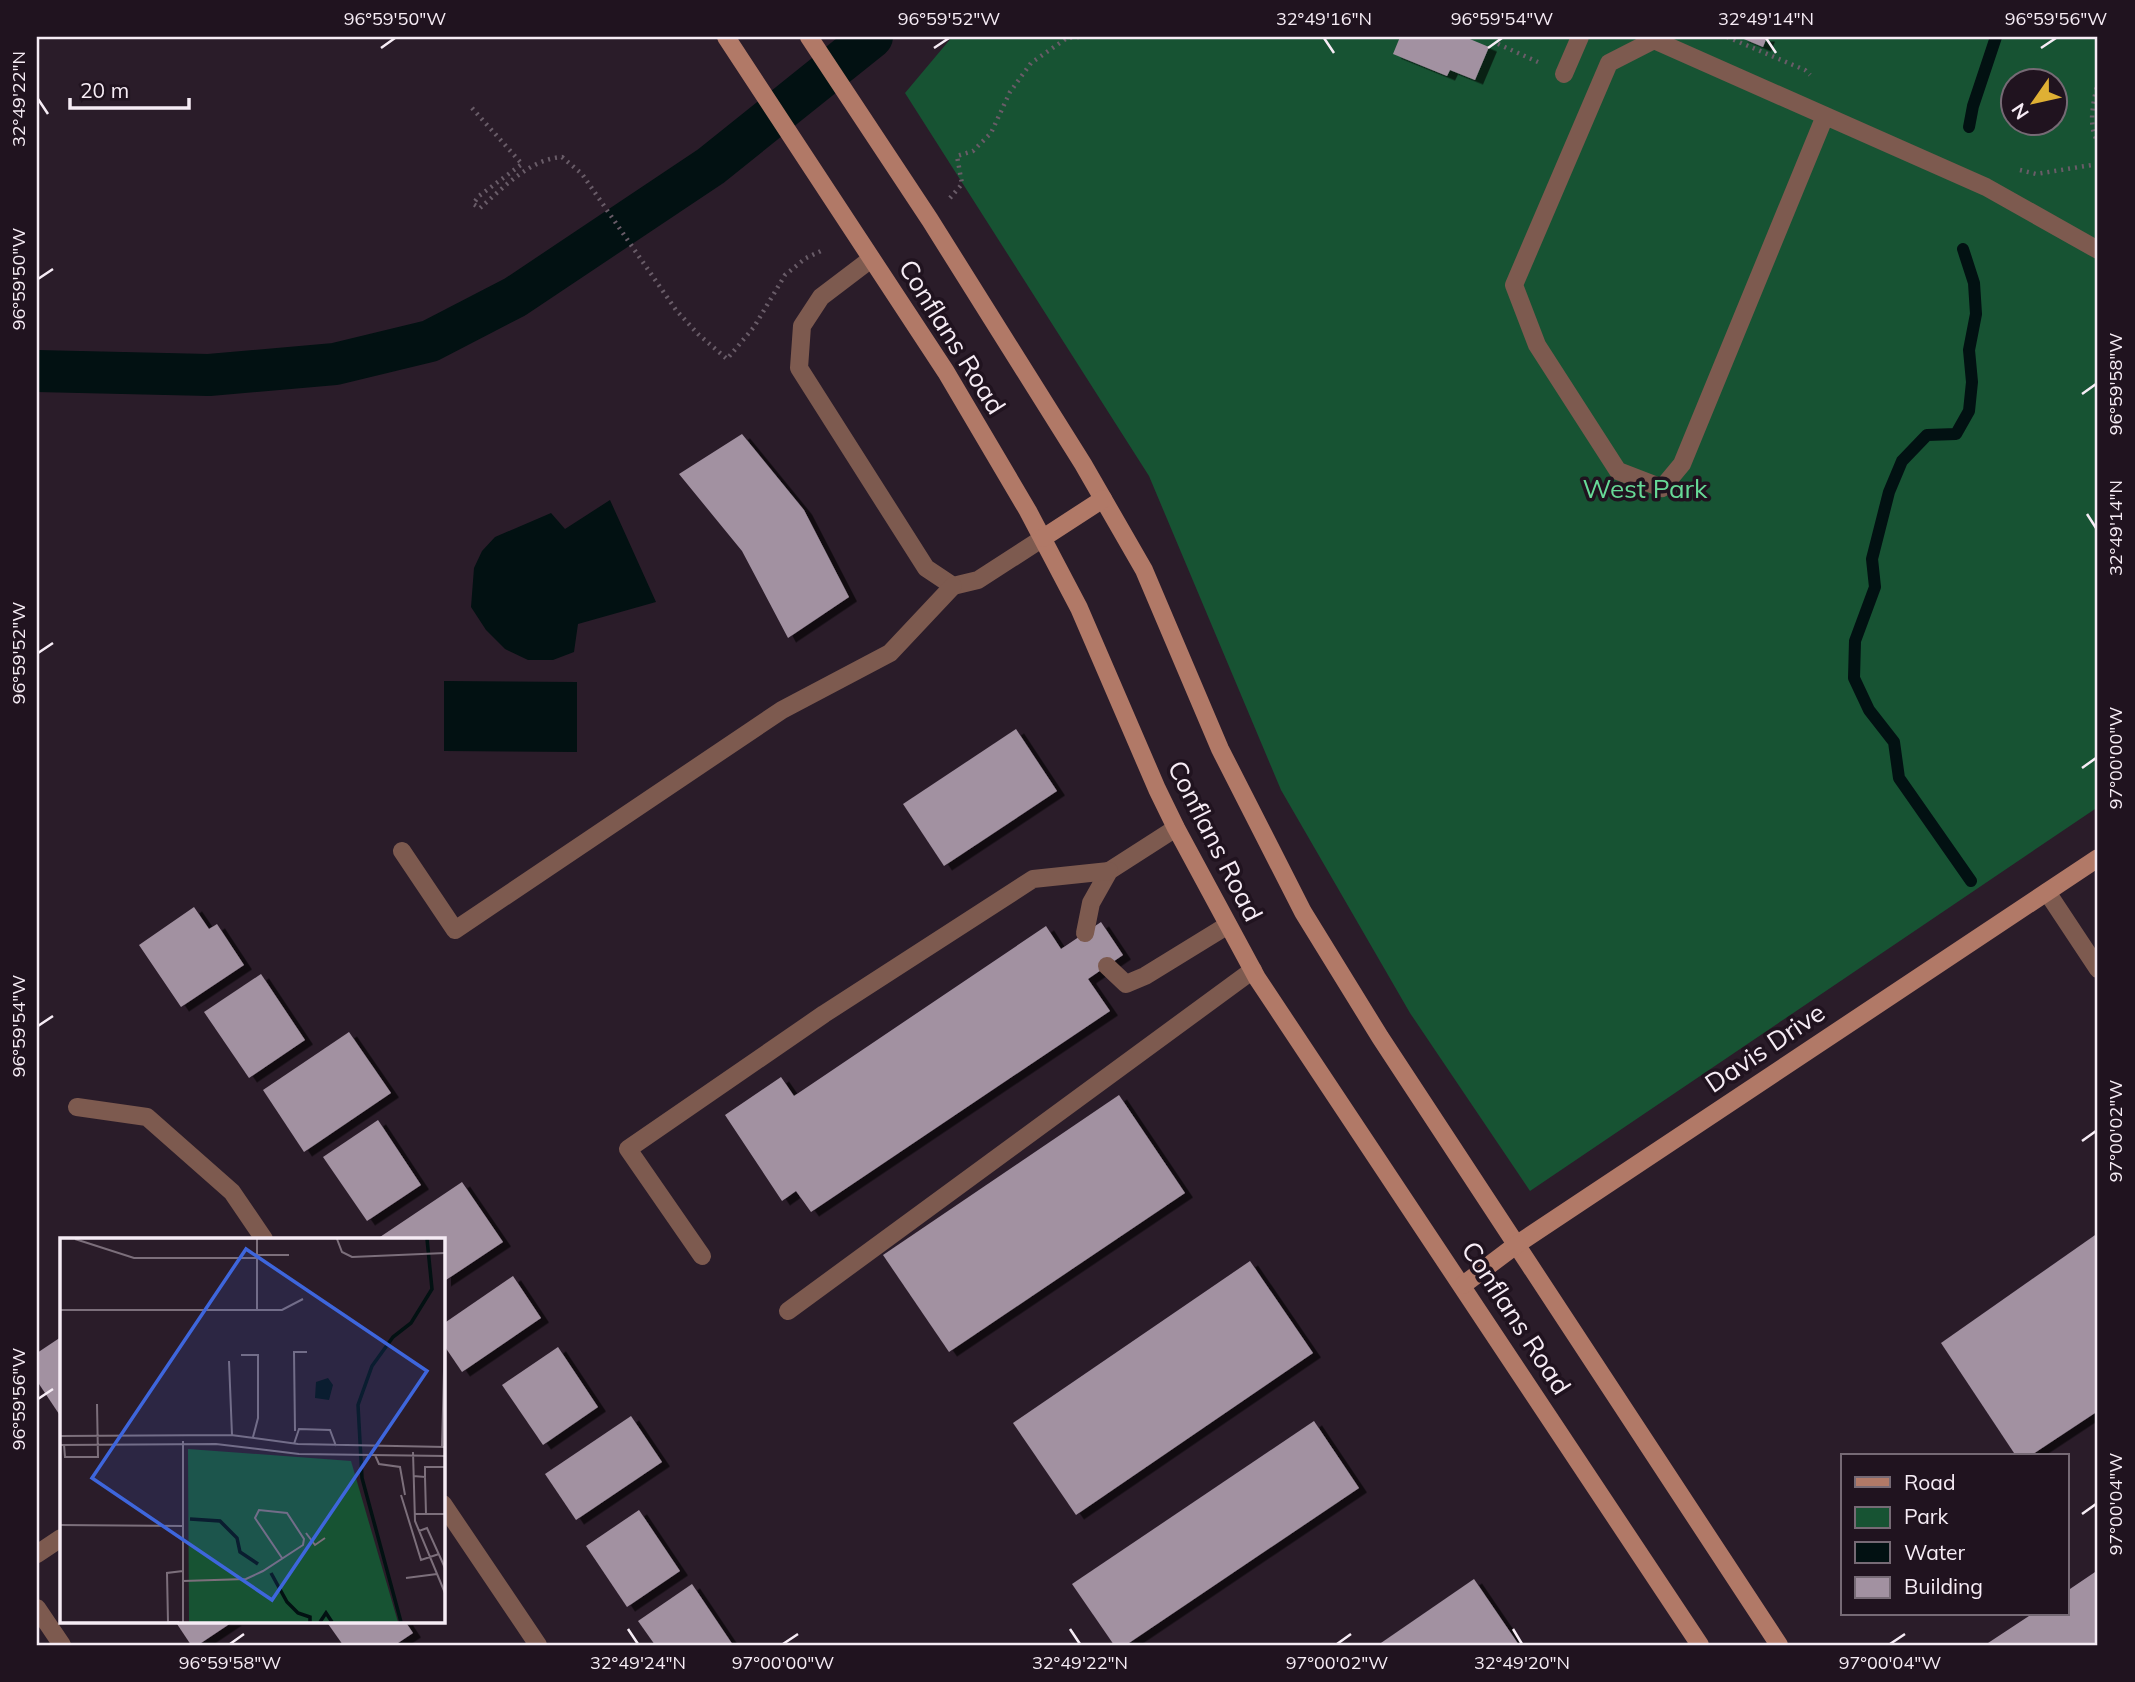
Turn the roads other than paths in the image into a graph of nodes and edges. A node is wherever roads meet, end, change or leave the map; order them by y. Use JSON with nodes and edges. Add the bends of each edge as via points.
{"nodes":[{"id":1,"x":810,"y":37,"type":"edge"},
{"id":2,"x":1580,"y":37,"type":"edge"},
{"id":3,"x":727,"y":38,"type":"edge"},
{"id":4,"x":1564,"y":74,"type":"dead end"},
{"id":5,"x":1825,"y":116,"type":"junction"},
{"id":6,"x":2098,"y":250,"type":"edge"},
{"id":7,"x":871,"y":259,"type":"junction"},
{"id":8,"x":1103,"y":499,"type":"junction"},
{"id":9,"x":1043,"y":538,"type":"junction"},
{"id":10,"x":953,"y":586,"type":"junction"},
{"id":11,"x":1176,"y":828,"type":"junction"},
{"id":12,"x":402,"y":850,"type":"dead end"},
{"id":13,"x":2098,"y":858,"type":"edge"},
{"id":14,"x":1109,"y":871,"type":"junction"},
{"id":15,"x":2047,"y":892,"type":"junction"},
{"id":16,"x":1228,"y":925,"type":"junction"},
{"id":17,"x":1085,"y":933,"type":"dead end"},
{"id":18,"x":1107,"y":966,"type":"dead end"},
{"id":19,"x":2098,"y":969,"type":"edge"},
{"id":20,"x":1253,"y":970,"type":"junction"},
{"id":21,"x":77,"y":1107,"type":"dead end"},
{"id":22,"x":263,"y":1238,"type":"edge"},
{"id":23,"x":1516,"y":1245,"type":"junction"},
{"id":24,"x":702,"y":1256,"type":"dead end"},
{"id":25,"x":1463,"y":1285,"type":"junction"},
{"id":26,"x":788,"y":1311,"type":"dead end"},
{"id":27,"x":444,"y":1505,"type":"edge"},
{"id":28,"x":60,"y":1539,"type":"edge"},
{"id":29,"x":37,"y":1554,"type":"edge"},
{"id":30,"x":37,"y":1608,"type":"edge"},
{"id":31,"x":62,"y":1645,"type":"edge"},
{"id":32,"x":538,"y":1645,"type":"edge"},
{"id":33,"x":1700,"y":1645,"type":"edge"},
{"id":34,"x":1779,"y":1645,"type":"edge"}],
"edges":[{"from":1,"to":8,"type":"main road","name":"Conflans Road"},
{"from":2,"to":4,"type":"street"},
{"from":3,"to":7,"type":"main road","name":"Conflans Road"},
{"from":5,"to":5,"type":"street","via":[[1654,40],[1609,63],[1514,285],[1537,345],[1618,471],[1662,488],[1682,464]]},
{"from":5,"to":6,"type":"street","via":[[1986,187]]},
{"from":7,"to":9,"type":"main road","name":"Conflans Road","via":[[946,372]]},
{"from":7,"to":10,"type":"street","via":[[821,297],[802,326],[799,368],[926,569]]},
{"from":8,"to":9,"type":"main road"},
{"from":8,"to":23,"type":"main road","name":"Conflans Road","via":[[1144,570],[1220,749],[1303,912]]},
{"from":9,"to":10,"type":"street","via":[[978,580]]},
{"from":9,"to":11,"type":"main road","name":"Conflans Road","via":[[1079,608]]},
{"from":10,"to":12,"type":"street","via":[[890,653],[782,710],[456,930]]},
{"from":11,"to":14,"type":"street"},
{"from":11,"to":16,"type":"main road","name":"Conflans Road"},
{"from":13,"to":15,"type":"main road","name":"Davis Drive"},
{"from":14,"to":17,"type":"street","via":[[1091,903]]},
{"from":14,"to":24,"type":"street","via":[[1033,878],[628,1149]]},
{"from":15,"to":19,"type":"street"},
{"from":15,"to":23,"type":"main road","name":"Davis Drive"},
{"from":16,"to":18,"type":"street","via":[[1126,984]]},
{"from":16,"to":20,"type":"main road","name":"Conflans Road"},
{"from":20,"to":25,"type":"main road","name":"Conflans Road"},
{"from":20,"to":26,"type":"street"},
{"from":21,"to":22,"type":"street","via":[[147,1117],[232,1192]]},
{"from":23,"to":25,"type":"main road","name":"Davis Drive"},
{"from":23,"to":34,"type":"main road","name":"Conflans Road"},
{"from":25,"to":33,"type":"main road","name":"Conflans Road"},
{"from":27,"to":32,"type":"street"},
{"from":28,"to":29,"type":"street"},
{"from":30,"to":31,"type":"street"}]}
